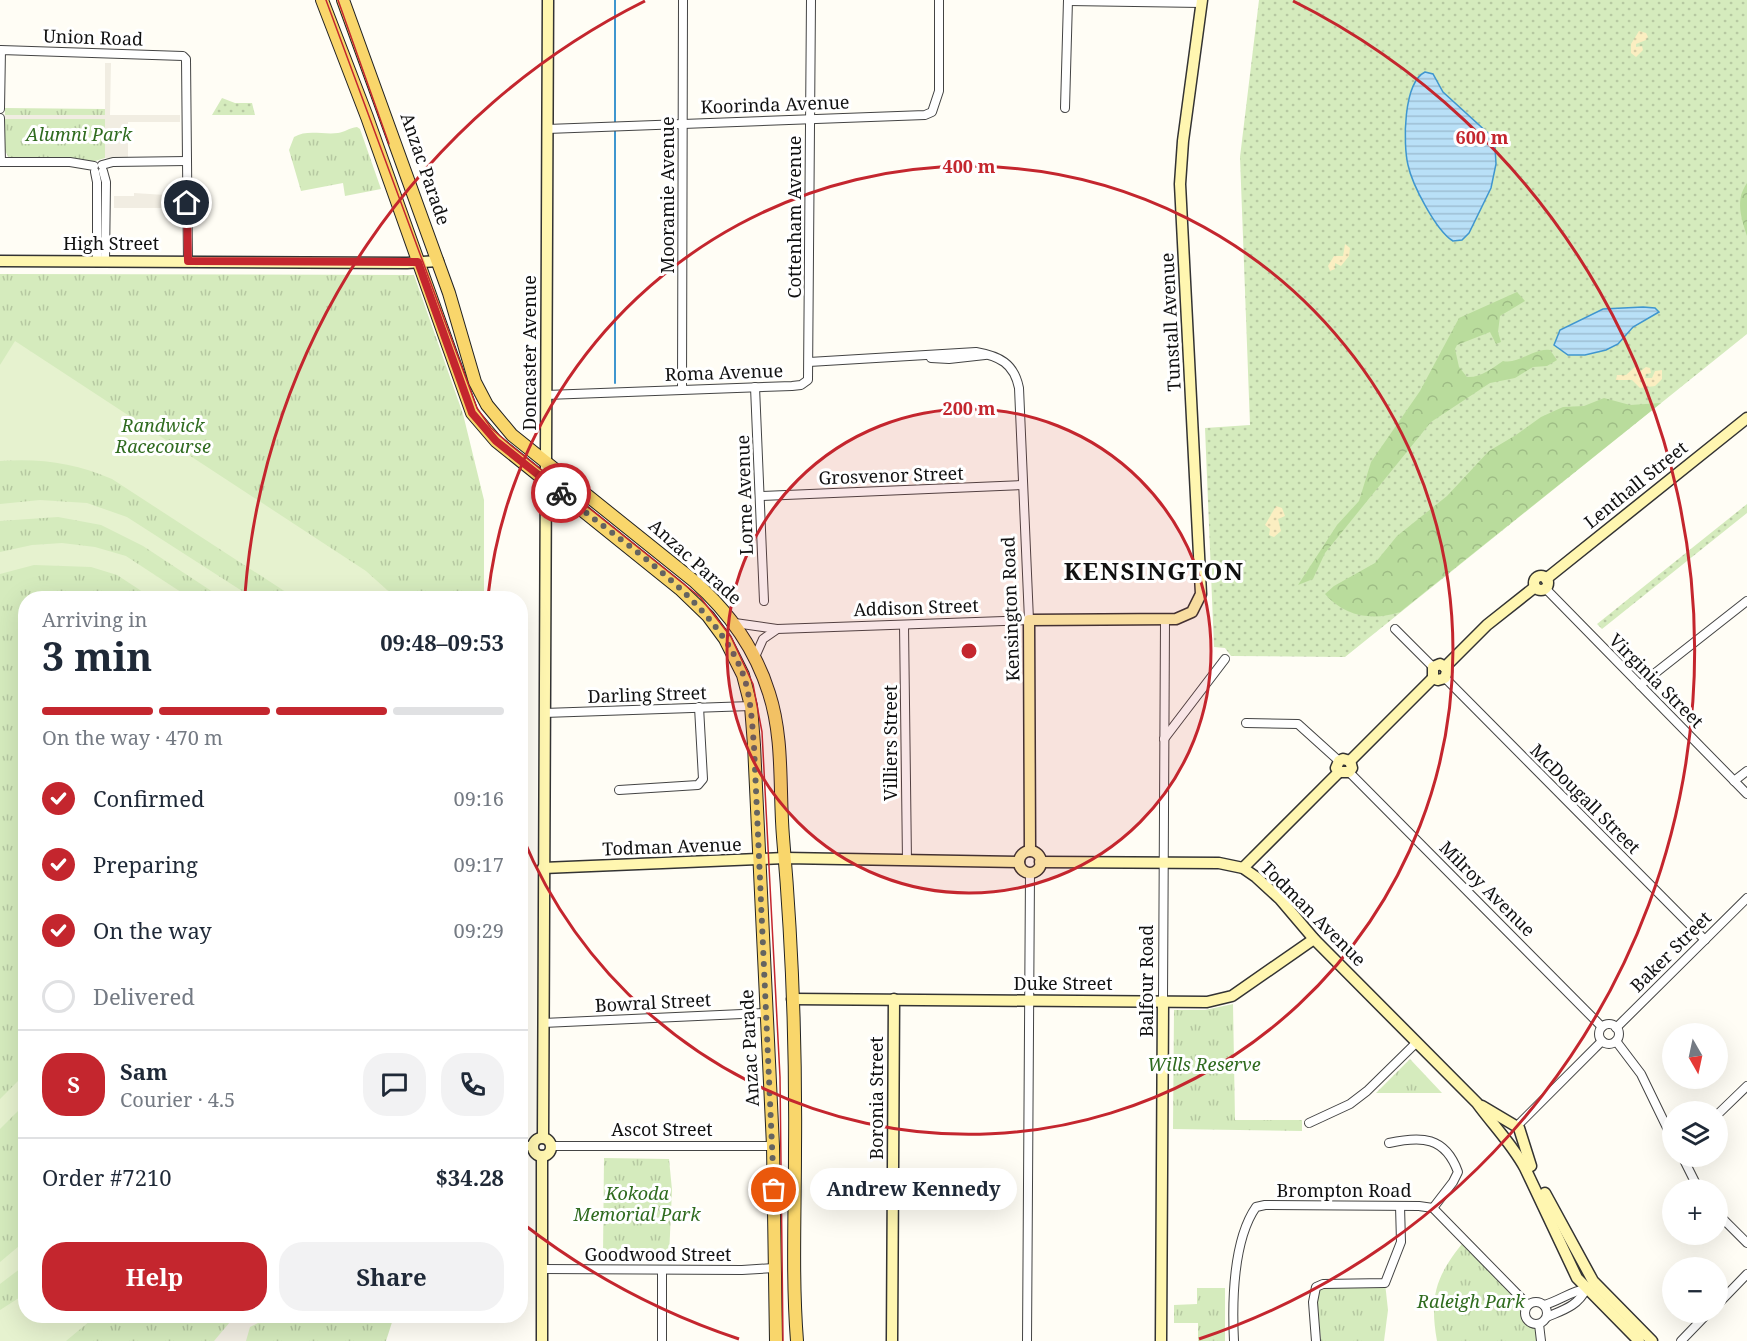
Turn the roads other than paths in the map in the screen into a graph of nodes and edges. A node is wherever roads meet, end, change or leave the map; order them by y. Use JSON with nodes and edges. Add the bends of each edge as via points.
{"nodes":[{"id":1,"x":321,"y":0,"type":"edge"},
{"id":2,"x":343,"y":0,"type":"edge"},
{"id":3,"x":548,"y":0,"type":"edge"},
{"id":4,"x":683,"y":0,"type":"edge"},
{"id":5,"x":811,"y":0,"type":"edge"},
{"id":6,"x":939,"y":0,"type":"edge"},
{"id":7,"x":1068,"y":0,"type":"edge"},
{"id":8,"x":1202,"y":2,"type":"edge"},
{"id":9,"x":1,"y":50,"type":"edge"},
{"id":10,"x":1065,"y":108,"type":"dead end"},
{"id":11,"x":0,"y":109,"type":"edge"},
{"id":12,"x":0,"y":117,"type":"edge"},
{"id":13,"x":811,"y":120,"type":"junction"},
{"id":14,"x":683,"y":123,"type":"junction"},
{"id":15,"x":547,"y":129,"type":"junction"},
{"id":16,"x":187,"y":161,"type":"junction"},
{"id":17,"x":1,"y":162,"type":"edge"},
{"id":18,"x":98,"y":169,"type":"junction"},
{"id":19,"x":0,"y":261,"type":"edge"},
{"id":20,"x":101,"y":261,"type":"junction"},
{"id":21,"x":188,"y":261,"type":"junction"},
{"id":22,"x":438,"y":261,"type":"junction"},
{"id":23,"x":418,"y":262,"type":"junction"},
{"id":24,"x":809,"y":362,"type":"junction"},
{"id":25,"x":1012,"y":367,"type":"joint"},
{"id":26,"x":755,"y":387,"type":"junction"},
{"id":27,"x":682,"y":389,"type":"junction"},
{"id":28,"x":546,"y":395,"type":"junction"},
{"id":29,"x":1747,"y":418,"type":"edge"},
{"id":30,"x":546,"y":460,"type":"junction"},
{"id":31,"x":546,"y":481,"type":"junction"},
{"id":32,"x":1023,"y":485,"type":"junction"},
{"id":33,"x":760,"y":496,"type":"junction"},
{"id":34,"x":1542,"y":584,"type":"junction"},
{"id":35,"x":1747,"y":600,"type":"edge"},
{"id":36,"x":764,"y":601,"type":"dead end"},
{"id":37,"x":1029,"y":620,"type":"junction"},
{"id":38,"x":1164,"y":621,"type":"junction"},
{"id":39,"x":735,"y":623,"type":"junction"},
{"id":40,"x":904,"y":625,"type":"junction"},
{"id":41,"x":1395,"y":629,"type":"dead end"},
{"id":42,"x":777,"y":630,"type":"junction"},
{"id":43,"x":755,"y":658,"type":"junction"},
{"id":44,"x":1225,"y":659,"type":"dead end"},
{"id":45,"x":1439,"y":672,"type":"junction"},
{"id":46,"x":1640,"y":685,"type":"junction"},
{"id":47,"x":751,"y":706,"type":"junction"},
{"id":48,"x":699,"y":707,"type":"junction"},
{"id":49,"x":544,"y":713,"type":"junction"},
{"id":50,"x":1246,"y":723,"type":"dead end"},
{"id":51,"x":1164,"y":739,"type":"junction"},
{"id":52,"x":1344,"y":767,"type":"junction"},
{"id":53,"x":1747,"y":771,"type":"edge"},
{"id":54,"x":1734,"y":781,"type":"junction"},
{"id":55,"x":619,"y":790,"type":"dead end"},
{"id":56,"x":1747,"y":794,"type":"edge"},
{"id":57,"x":1030,"y":851,"type":"junction"},
{"id":58,"x":785,"y":858,"type":"junction"},
{"id":59,"x":759,"y":860,"type":"junction"},
{"id":60,"x":907,"y":861,"type":"junction"},
{"id":61,"x":1019,"y":862,"type":"junction"},
{"id":62,"x":1041,"y":862,"type":"junction"},
{"id":63,"x":1164,"y":862,"type":"junction"},
{"id":64,"x":543,"y":868,"type":"junction"},
{"id":65,"x":1243,"y":868,"type":"junction"},
{"id":66,"x":1030,"y":873,"type":"junction"},
{"id":67,"x":1747,"y":898,"type":"edge"},
{"id":68,"x":1314,"y":939,"type":"junction"},
{"id":69,"x":1705,"y":940,"type":"junction"},
{"id":70,"x":792,"y":999,"type":"junction"},
{"id":71,"x":894,"y":999,"type":"junction"},
{"id":72,"x":1029,"y":1000,"type":"junction"},
{"id":73,"x":1163,"y":1001,"type":"junction"},
{"id":74,"x":765,"y":1013,"type":"junction"},
{"id":75,"x":543,"y":1023,"type":"junction"},
{"id":76,"x":1602,"y":1028,"type":"junction"},
{"id":77,"x":1616,"y":1028,"type":"junction"},
{"id":78,"x":1602,"y":1041,"type":"junction"},
{"id":79,"x":1616,"y":1041,"type":"junction"},
{"id":80,"x":1417,"y":1042,"type":"junction"},
{"id":81,"x":1747,"y":1086,"type":"edge"},
{"id":82,"x":1477,"y":1103,"type":"junction"},
{"id":83,"x":1728,"y":1104,"type":"edge"},
{"id":84,"x":1662,"y":1117,"type":"edge"},
{"id":85,"x":1309,"y":1123,"type":"dead end"},
{"id":86,"x":1516,"y":1127,"type":"junction"},
{"id":87,"x":1503,"y":1138,"type":"junction"},
{"id":88,"x":547,"y":1142,"type":"junction"},
{"id":89,"x":1389,"y":1143,"type":"dead end"},
{"id":90,"x":528,"y":1146,"type":"edge"},
{"id":91,"x":534,"y":1146,"type":"junction"},
{"id":92,"x":774,"y":1146,"type":"junction"},
{"id":93,"x":542,"y":1156,"type":"junction"},
{"id":94,"x":1400,"y":1206,"type":"junction"},
{"id":95,"x":1433,"y":1208,"type":"junction"},
{"id":96,"x":1728,"y":1224,"type":"edge"},
{"id":97,"x":1747,"y":1243,"type":"edge"},
{"id":98,"x":1577,"y":1255,"type":"junction"},
{"id":99,"x":774,"y":1268,"type":"junction"},
{"id":100,"x":542,"y":1269,"type":"junction"},
{"id":101,"x":662,"y":1270,"type":"junction"},
{"id":102,"x":1747,"y":1274,"type":"edge"},
{"id":103,"x":1586,"y":1289,"type":"junction"},
{"id":104,"x":1728,"y":1294,"type":"edge"},
{"id":105,"x":1528,"y":1305,"type":"junction"},
{"id":106,"x":1544,"y":1305,"type":"junction"},
{"id":107,"x":1616,"y":1306,"type":"junction"},
{"id":108,"x":1547,"y":1317,"type":"junction"},
{"id":109,"x":1698,"y":1323,"type":"edge"},
{"id":110,"x":1539,"y":1324,"type":"junction"},
{"id":111,"x":542,"y":1341,"type":"edge"},
{"id":112,"x":662,"y":1341,"type":"edge"},
{"id":113,"x":776,"y":1341,"type":"edge"},
{"id":114,"x":797,"y":1341,"type":"edge"},
{"id":115,"x":892,"y":1341,"type":"edge"},
{"id":116,"x":1027,"y":1341,"type":"edge"},
{"id":117,"x":1161,"y":1341,"type":"edge"},
{"id":118,"x":1234,"y":1341,"type":"edge"},
{"id":119,"x":1316,"y":1341,"type":"edge"},
{"id":120,"x":1541,"y":1341,"type":"edge"},
{"id":121,"x":1639,"y":1341,"type":"edge"},
{"id":122,"x":1652,"y":1341,"type":"edge"},
{"id":123,"x":1681,"y":1341,"type":"edge"}],
"edges":[{"from":1,"to":23,"type":"main road","name":"Anzac Parade"},
{"from":2,"to":22,"type":"main road","name":"Anzac Parade"},
{"from":3,"to":15,"type":"street","name":"Doncaster Avenue"},
{"from":4,"to":14,"type":"street","name":"Mooramie Avenue"},
{"from":5,"to":13,"type":"street","name":"Cottenham Avenue"},
{"from":6,"to":13,"type":"street","name":"Koorinda Avenue","via":[[939,91],[932,112]]},
{"from":7,"to":8,"type":"street"},
{"from":7,"to":10,"type":"street"},
{"from":8,"to":38,"type":"street","name":"Tunstall Avenue","via":[[1180,184],[1202,584],[1192,612]]},
{"from":9,"to":11,"type":"street"},
{"from":9,"to":16,"type":"street","name":"Union Road","via":[[183,56]]},
{"from":12,"to":17,"type":"street"},
{"from":13,"to":14,"type":"street","name":"Koorinda Avenue"},
{"from":13,"to":24,"type":"street","name":"Cottenham Avenue"},
{"from":14,"to":15,"type":"street","name":"Koorinda Avenue"},
{"from":14,"to":27,"type":"street","name":"Mooramie Avenue"},
{"from":15,"to":28,"type":"street","name":"Doncaster Avenue"},
{"from":16,"to":18,"type":"street","via":[[113,162]]},
{"from":16,"to":21,"type":"street"},
{"from":17,"to":18,"type":"street","via":[[70,162]]},
{"from":18,"to":20,"type":"street"},
{"from":19,"to":20,"type":"street","name":"High Street"},
{"from":20,"to":21,"type":"street","name":"High Street"},
{"from":21,"to":23,"type":"street","name":"High Street"},
{"from":22,"to":23,"type":"street","name":"High Street"},
{"from":22,"to":30,"type":"main road","name":"Anzac Parade","via":[[483,399],[512,435]]},
{"from":23,"to":31,"type":"main road","name":"Anzac Parade","via":[[472,413],[496,441]]},
{"from":24,"to":25,"type":"street","name":"Roma Avenue","via":[[920,356],[949,359],[989,354]]},
{"from":24,"to":26,"type":"street","name":"Roma Avenue","via":[[808,380],[801,385]]},
{"from":25,"to":32,"type":"street","name":"Kensington Road","via":[[1019,388]]},
{"from":26,"to":27,"type":"street","name":"Roma Avenue"},
{"from":26,"to":33,"type":"street","name":"Lorne Avenue"},
{"from":27,"to":28,"type":"street","name":"Roma Avenue"},
{"from":28,"to":30,"type":"street","name":"Doncaster Avenue"},
{"from":29,"to":34,"type":"street","name":"Lenthall Street"},
{"from":30,"to":31,"type":"street","name":"Doncaster Avenue"},
{"from":30,"to":39,"type":"main road","name":"Anzac Parade","via":[[700,585]]},
{"from":31,"to":47,"type":"main road","name":"Anzac Parade","via":[[708,616],[737,662]]},
{"from":31,"to":49,"type":"street","name":"Doncaster Avenue"},
{"from":32,"to":33,"type":"street","name":"Grosvenor Street"},
{"from":32,"to":37,"type":"street","name":"Kensington Road"},
{"from":33,"to":36,"type":"street","name":"Lorne Avenue"},
{"from":34,"to":45,"type":"street","name":"Lenthall Street","via":[[1487,625]]},
{"from":34,"to":46,"type":"street","name":"Virginia Street"},
{"from":35,"to":46,"type":"street"},
{"from":37,"to":38,"type":"street","name":"Addison Street"},
{"from":37,"to":40,"type":"street","name":"Addison Street"},
{"from":37,"to":57,"type":"street","name":"Kensington Road"},
{"from":38,"to":51,"type":"street","name":"Balfour Road"},
{"from":39,"to":42,"type":"street","name":"Addison Street"},
{"from":39,"to":43,"type":"main road","name":"Anzac Parade"},
{"from":40,"to":42,"type":"street","name":"Addison Street"},
{"from":40,"to":60,"type":"street","name":"Villiers Street"},
{"from":41,"to":45,"type":"street","name":"McDougall Street"},
{"from":42,"to":43,"type":"street","via":[[763,639]]},
{"from":43,"to":58,"type":"main road","name":"Anzac Parade","via":[[777,726]]},
{"from":44,"to":51,"type":"street"},
{"from":45,"to":52,"type":"street","name":"Lenthall Street"},
{"from":45,"to":69,"type":"street","name":"McDougall Street"},
{"from":46,"to":54,"type":"street","name":"Virginia Street"},
{"from":47,"to":48,"type":"street","name":"Darling Street"},
{"from":47,"to":59,"type":"main road","name":"Anzac Parade"},
{"from":48,"to":49,"type":"street","name":"Darling Street"},
{"from":48,"to":55,"type":"street","via":[[703,779],[698,785]]},
{"from":49,"to":64,"type":"street","name":"Doncaster Avenue"},
{"from":50,"to":52,"type":"street","name":"Milroy Avenue","via":[[1298,723]]},
{"from":51,"to":63,"type":"street","name":"Balfour Road"},
{"from":52,"to":65,"type":"street","name":"Lenthall Street"},
{"from":52,"to":76,"type":"street","name":"Milroy Avenue"},
{"from":53,"to":54,"type":"street"},
{"from":54,"to":56,"type":"street","name":"Virginia Street"},
{"from":57,"to":61,"type":"street"},
{"from":57,"to":62,"type":"street"},
{"from":58,"to":59,"type":"street","name":"Todman Avenue"},
{"from":58,"to":60,"type":"street","name":"Todman Avenue"},
{"from":58,"to":70,"type":"main road","name":"Anzac Parade"},
{"from":59,"to":64,"type":"street","name":"Todman Avenue"},
{"from":59,"to":74,"type":"main road","name":"Anzac Parade"},
{"from":60,"to":61,"type":"street","name":"Todman Avenue"},
{"from":61,"to":66,"type":"street"},
{"from":62,"to":63,"type":"street","name":"Todman Avenue"},
{"from":62,"to":66,"type":"street"},
{"from":63,"to":65,"type":"street","name":"Todman Avenue","via":[[1219,863]]},
{"from":63,"to":73,"type":"street","name":"Balfour Road"},
{"from":64,"to":75,"type":"street","name":"Doncaster Avenue"},
{"from":65,"to":68,"type":"street","name":"Todman Avenue","via":[[1280,899]]},
{"from":66,"to":72,"type":"street"},
{"from":67,"to":69,"type":"street","name":"Baker Street"},
{"from":68,"to":73,"type":"street","name":"Duke Street","via":[[1232,996],[1207,1002]]},
{"from":68,"to":80,"type":"street","name":"Todman Avenue"},
{"from":69,"to":77,"type":"street","name":"Baker Street"},
{"from":70,"to":71,"type":"street","name":"Duke Street"},
{"from":70,"to":114,"type":"main road","name":"Anzac Parade"},
{"from":71,"to":72,"type":"street","name":"Duke Street"},
{"from":71,"to":115,"type":"street","name":"Boronia Street"},
{"from":72,"to":73,"type":"street","name":"Duke Street"},
{"from":72,"to":116,"type":"street"},
{"from":73,"to":117,"type":"street","name":"Balfour Road"},
{"from":74,"to":75,"type":"street","name":"Bowral Street"},
{"from":74,"to":92,"type":"main road","name":"Anzac Parade"},
{"from":75,"to":88,"type":"street","name":"Doncaster Avenue"},
{"from":76,"to":77,"type":"street"},
{"from":76,"to":78,"type":"street"},
{"from":77,"to":79,"type":"street"},
{"from":78,"to":79,"type":"street"},
{"from":78,"to":86,"type":"street"},
{"from":79,"to":84,"type":"street","via":[[1641,1074]]},
{"from":80,"to":82,"type":"street","name":"Todman Avenue"},
{"from":80,"to":85,"type":"street","via":[[1367,1091],[1334,1113]]},
{"from":81,"to":83,"type":"street"},
{"from":82,"to":86,"type":"street","name":"Todman Avenue"},
{"from":82,"to":87,"type":"street","name":"Todman Avenue"},
{"from":86,"to":87,"type":"street","via":[[1504,1126]]},
{"from":86,"to":87,"type":"street","via":[[1516,1141]]},
{"from":86,"to":98,"type":"street"},
{"from":87,"to":103,"type":"street","name":"Todman Avenue","via":[[1525,1168],[1573,1271]]},
{"from":88,"to":91,"type":"street","via":[[536,1141]]},
{"from":88,"to":92,"type":"street","name":"Ascot Street"},
{"from":88,"to":93,"type":"street","via":[[548,1154]]},
{"from":89,"to":95,"type":"street","via":[[1428,1139],[1440,1146],[1456,1166],[1458,1172],[1453,1182]]},
{"from":90,"to":91,"type":"street"},
{"from":91,"to":93,"type":"street"},
{"from":92,"to":99,"type":"main road","name":"Anzac Parade"},
{"from":93,"to":100,"type":"street"},
{"from":94,"to":95,"type":"street","name":"Brompton Road"},
{"from":94,"to":118,"type":"street","name":"Brompton Road","via":[[1256,1208],[1238,1262]]},
{"from":94,"to":119,"type":"street","via":[[1401,1242],[1385,1283],[1316,1287]]},
{"from":95,"to":105,"type":"street","name":"Brompton Road"},
{"from":96,"to":97,"type":"street"},
{"from":98,"to":103,"type":"street","via":[[1587,1281]]},
{"from":98,"to":107,"type":"street","via":[[1593,1281]]},
{"from":99,"to":101,"type":"street","name":"Goodwood Street"},
{"from":99,"to":113,"type":"main road","name":"Anzac Parade"},
{"from":100,"to":101,"type":"street","name":"Goodwood Street"},
{"from":100,"to":111,"type":"street"},
{"from":101,"to":112,"type":"street"},
{"from":102,"to":104,"type":"street"},
{"from":103,"to":106,"type":"street"},
{"from":103,"to":107,"type":"street"},
{"from":103,"to":108,"type":"street","via":[[1582,1299],[1571,1307]]},
{"from":103,"to":121,"type":"street","name":"Todman Avenue"},
{"from":105,"to":106,"type":"street"},
{"from":105,"to":110,"type":"street","via":[[1527,1320]]},
{"from":106,"to":108,"type":"street"},
{"from":107,"to":122,"type":"street"},
{"from":108,"to":110,"type":"street"},
{"from":109,"to":123,"type":"street"},
{"from":110,"to":120,"type":"street"}]}
